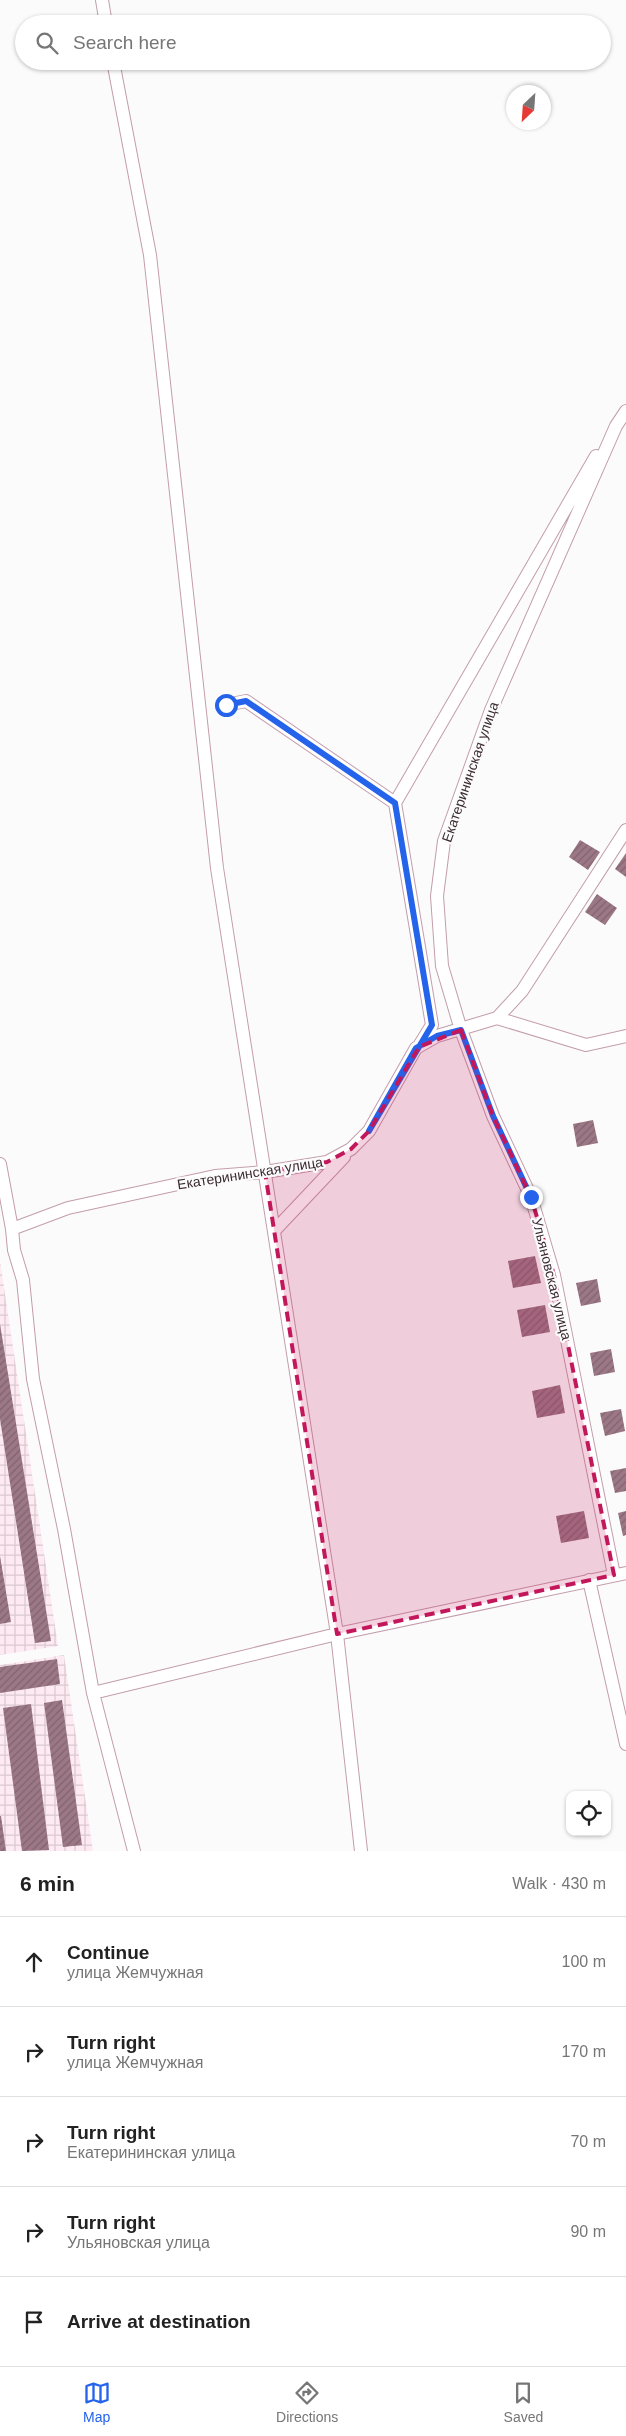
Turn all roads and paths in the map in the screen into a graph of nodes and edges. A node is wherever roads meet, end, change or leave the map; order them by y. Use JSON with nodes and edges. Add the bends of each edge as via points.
{"nodes":[{"id":1,"x":102,"y":0,"type":"edge"},
{"id":2,"x":104,"y":15,"type":"edge"},
{"id":3,"x":115,"y":70,"type":"edge"},
{"id":4,"x":626,"y":404,"type":"edge"},
{"id":5,"x":626,"y":411,"type":"edge"},
{"id":6,"x":226,"y":705,"type":"dead end"},
{"id":7,"x":395,"y":803,"type":"junction"},
{"id":8,"x":626,"y":830,"type":"edge"},
{"id":9,"x":442,"y":966,"type":"joint"},
{"id":10,"x":497,"y":1018,"type":"junction"},
{"id":11,"x":461,"y":1030,"type":"junction"},
{"id":12,"x":626,"y":1036,"type":"edge"},
{"id":13,"x":369,"y":1131,"type":"junction"},
{"id":14,"x":0,"y":1164,"type":"edge"},
{"id":15,"x":265,"y":1172,"type":"junction"},
{"id":16,"x":12,"y":1229,"type":"junction"},
{"id":17,"x":275,"y":1230,"type":"junction"},
{"id":18,"x":620,"y":1574,"type":"edge"},
{"id":19,"x":588,"y":1580,"type":"junction"},
{"id":20,"x":337,"y":1634,"type":"junction"},
{"id":21,"x":93,"y":1693,"type":"junction"},
{"id":22,"x":626,"y":1744,"type":"edge"},
{"id":23,"x":134,"y":1851,"type":"edge"},
{"id":24,"x":361,"y":1851,"type":"edge"}],
"edges":[{"from":1,"to":2,"type":"street"},
{"from":3,"to":15,"type":"street","via":[[150,255],[217,868]]},
{"from":4,"to":7,"type":"street"},
{"from":5,"to":9,"type":"street","name":"Екатерининская улица","via":[[616,426],[491,710],[444,841],[437,896]]},
{"from":6,"to":7,"type":"street","via":[[246,701]]},
{"from":7,"to":13,"type":"street","via":[[432,1025]]},
{"from":8,"to":10,"type":"street","via":[[522,991]]},
{"from":9,"to":11,"type":"street","name":"Ульяновская улица"},
{"from":10,"to":11,"type":"street","name":"Екатерининская улица"},
{"from":10,"to":12,"type":"street","via":[[586,1046]]},
{"from":11,"to":13,"type":"street","name":"Екатерининская улица","via":[[437,1036],[416,1048]]},
{"from":11,"to":18,"type":"street","name":"Ульяновская улица","via":[[493,1116],[531,1197],[554,1274]]},
{"from":13,"to":15,"type":"street","name":"Екатерининская улица","via":[[351,1149],[327,1162]]},
{"from":13,"to":17,"type":"street"},
{"from":14,"to":16,"type":"street"},
{"from":15,"to":16,"type":"street","name":"Екатерининская улица","via":[[216,1176],[68,1208]]},
{"from":15,"to":17,"type":"street"},
{"from":16,"to":21,"type":"street","via":[[23,1280],[32,1379],[64,1529]]},
{"from":17,"to":20,"type":"street"},
{"from":18,"to":19,"type":"street"},
{"from":19,"to":20,"type":"street"},
{"from":19,"to":22,"type":"street"},
{"from":20,"to":21,"type":"street"},
{"from":20,"to":24,"type":"street"},
{"from":21,"to":23,"type":"street"}]}
